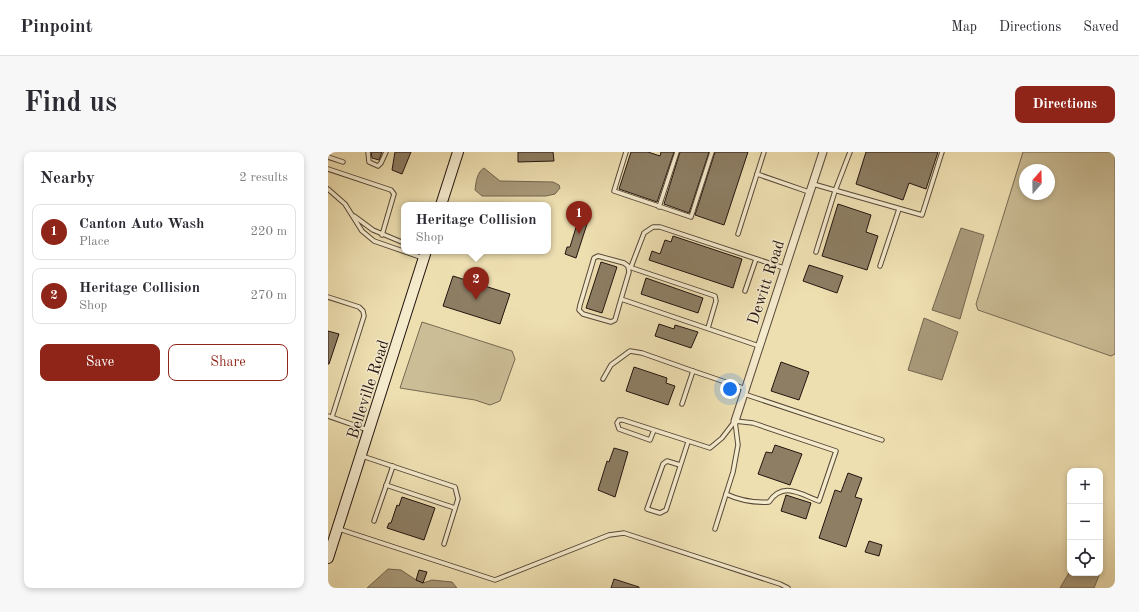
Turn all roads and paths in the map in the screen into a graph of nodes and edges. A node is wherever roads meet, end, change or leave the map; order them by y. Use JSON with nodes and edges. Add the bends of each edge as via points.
{"nodes":[{"id":1,"x":368,"y":152,"type":"edge"},
{"id":2,"x":386,"y":152,"type":"edge"},
{"id":3,"x":458,"y":152,"type":"edge"},
{"id":4,"x":626,"y":152,"type":"edge"},
{"id":5,"x":677,"y":152,"type":"edge"},
{"id":6,"x":712,"y":152,"type":"edge"},
{"id":7,"x":764,"y":152,"type":"edge"},
{"id":8,"x":823,"y":152,"type":"edge"},
{"id":9,"x":850,"y":152,"type":"edge"},
{"id":10,"x":942,"y":152,"type":"edge"},
{"id":11,"x":328,"y":157,"type":"edge"},
{"id":12,"x":343,"y":162,"type":"dead end"},
{"id":13,"x":328,"y":169,"type":"edge"},
{"id":14,"x":757,"y":174,"type":"junction"},
{"id":15,"x":812,"y":184,"type":"junction"},
{"id":16,"x":328,"y":189,"type":"edge"},
{"id":17,"x":835,"y":191,"type":"junction"},
{"id":18,"x":809,"y":192,"type":"junction"},
{"id":19,"x":442,"y":202,"type":"edge"},
{"id":20,"x":659,"y":206,"type":"junction"},
{"id":21,"x":899,"y":209,"type":"junction"},
{"id":22,"x":352,"y":214,"type":"junction"},
{"id":23,"x":382,"y":234,"type":"junction"},
{"id":24,"x":738,"y":234,"type":"dead end"},
{"id":25,"x":401,"y":242,"type":"edge"},
{"id":26,"x":401,"y":248,"type":"edge"},
{"id":27,"x":816,"y":252,"type":"dead end"},
{"id":28,"x":425,"y":255,"type":"edge"},
{"id":29,"x":756,"y":259,"type":"junction"},
{"id":30,"x":880,"y":266,"type":"dead end"},
{"id":31,"x":630,"y":267,"type":"junction"},
{"id":32,"x":784,"y":268,"type":"junction"},
{"id":33,"x":746,"y":292,"type":"dead end"},
{"id":34,"x":328,"y":297,"type":"edge"},
{"id":35,"x":621,"y":299,"type":"junction"},
{"id":36,"x":708,"y":328,"type":"junction"},
{"id":37,"x":759,"y":346,"type":"junction"},
{"id":38,"x":693,"y":371,"type":"junction"},
{"id":39,"x":603,"y":379,"type":"dead end"},
{"id":40,"x":745,"y":391,"type":"junction"},
{"id":41,"x":682,"y":404,"type":"dead end"},
{"id":42,"x":330,"y":416,"type":"edge"},
{"id":43,"x":735,"y":421,"type":"junction"},
{"id":44,"x":654,"y":430,"type":"junction"},
{"id":45,"x":369,"y":431,"type":"junction"},
{"id":46,"x":882,"y":440,"type":"dead end"},
{"id":47,"x":688,"y":442,"type":"junction"},
{"id":48,"x":361,"y":456,"type":"junction"},
{"id":49,"x":680,"y":465,"type":"junction"},
{"id":50,"x":393,"y":466,"type":"junction"},
{"id":51,"x":386,"y":485,"type":"junction"},
{"id":52,"x":726,"y":494,"type":"junction"},
{"id":53,"x":455,"y":508,"type":"junction"},
{"id":54,"x":374,"y":521,"type":"dead end"},
{"id":55,"x":337,"y":529,"type":"junction"},
{"id":56,"x":715,"y":529,"type":"dead end"},
{"id":57,"x":444,"y":544,"type":"dead end"},
{"id":58,"x":328,"y":558,"type":"edge"},
{"id":59,"x":788,"y":588,"type":"edge"}],
"edges":[{"from":1,"to":2,"type":"lane","via":[[369,162],[378,166]]},
{"from":3,"to":19,"type":"main road"},
{"from":4,"to":20,"type":"lane","via":[[614,191]]},
{"from":5,"to":20,"type":"lane"},
{"from":6,"to":20,"type":"lane","via":[[691,217]]},
{"from":7,"to":14,"type":"lane"},
{"from":8,"to":15,"type":"street","name":"Dewitt Road"},
{"from":9,"to":17,"type":"lane"},
{"from":10,"to":21,"type":"lane","via":[[922,215]]},
{"from":11,"to":12,"type":"lane"},
{"from":13,"to":23,"type":"lane","via":[[391,190],[394,194]]},
{"from":14,"to":18,"type":"lane"},
{"from":14,"to":24,"type":"lane"},
{"from":15,"to":17,"type":"lane"},
{"from":15,"to":18,"type":"street","name":"Dewitt Road"},
{"from":16,"to":22,"type":"lane"},
{"from":17,"to":21,"type":"lane"},
{"from":17,"to":27,"type":"lane"},
{"from":18,"to":32,"type":"street","name":"Dewitt Road"},
{"from":21,"to":30,"type":"lane"},
{"from":22,"to":23,"type":"lane"},
{"from":22,"to":26,"type":"lane","via":[[362,231],[374,241]]},
{"from":23,"to":25,"type":"lane"},
{"from":28,"to":45,"type":"main road","name":"Belleville Road"},
{"from":29,"to":31,"type":"lane","via":[[660,227],[653,227],[644,233]]},
{"from":29,"to":32,"type":"lane"},
{"from":29,"to":33,"type":"lane"},
{"from":31,"to":35,"type":"lane"},
{"from":31,"to":35,"type":"lane","via":[[604,256],[594,258],[579,310],[583,314],[611,322]]},
{"from":31,"to":36,"type":"lane","via":[[715,296],[716,302]]},
{"from":32,"to":37,"type":"street","name":"Dewitt Road"},
{"from":34,"to":42,"type":"lane","via":[[358,307],[364,316]]},
{"from":35,"to":36,"type":"lane"},
{"from":36,"to":37,"type":"lane"},
{"from":37,"to":40,"type":"street","name":"Dewitt Road"},
{"from":38,"to":39,"type":"lane","via":[[642,353],[630,352],[611,365]]},
{"from":38,"to":40,"type":"lane"},
{"from":38,"to":41,"type":"lane"},
{"from":40,"to":43,"type":"street","name":"Dewitt Road"},
{"from":40,"to":46,"type":"lane"},
{"from":42,"to":45,"type":"lane"},
{"from":43,"to":47,"type":"lane","via":[[714,446],[705,447]]},
{"from":43,"to":52,"type":"lane","via":[[738,445]]},
{"from":43,"to":52,"type":"lane","via":[[753,423],[836,450],[819,501],[794,491],[782,490],[769,502],[755,503]]},
{"from":44,"to":44,"type":"lane","via":[[624,420],[617,423],[619,429],[650,440]]},
{"from":44,"to":47,"type":"lane"},
{"from":45,"to":48,"type":"main road","name":"Belleville Road"},
{"from":47,"to":49,"type":"lane"},
{"from":48,"to":50,"type":"lane"},
{"from":48,"to":55,"type":"main road","name":"Belleville Road"},
{"from":49,"to":49,"type":"lane","via":[[666,510],[660,513],[647,509],[662,464],[667,461]]},
{"from":50,"to":51,"type":"lane"},
{"from":50,"to":53,"type":"lane","via":[[454,487],[458,500]]},
{"from":51,"to":53,"type":"lane"},
{"from":51,"to":54,"type":"lane"},
{"from":52,"to":56,"type":"lane"},
{"from":53,"to":57,"type":"lane"},
{"from":55,"to":58,"type":"main road","name":"Belleville Road"},
{"from":55,"to":59,"type":"lane","via":[[495,580],[609,535],[624,533]]}]}
